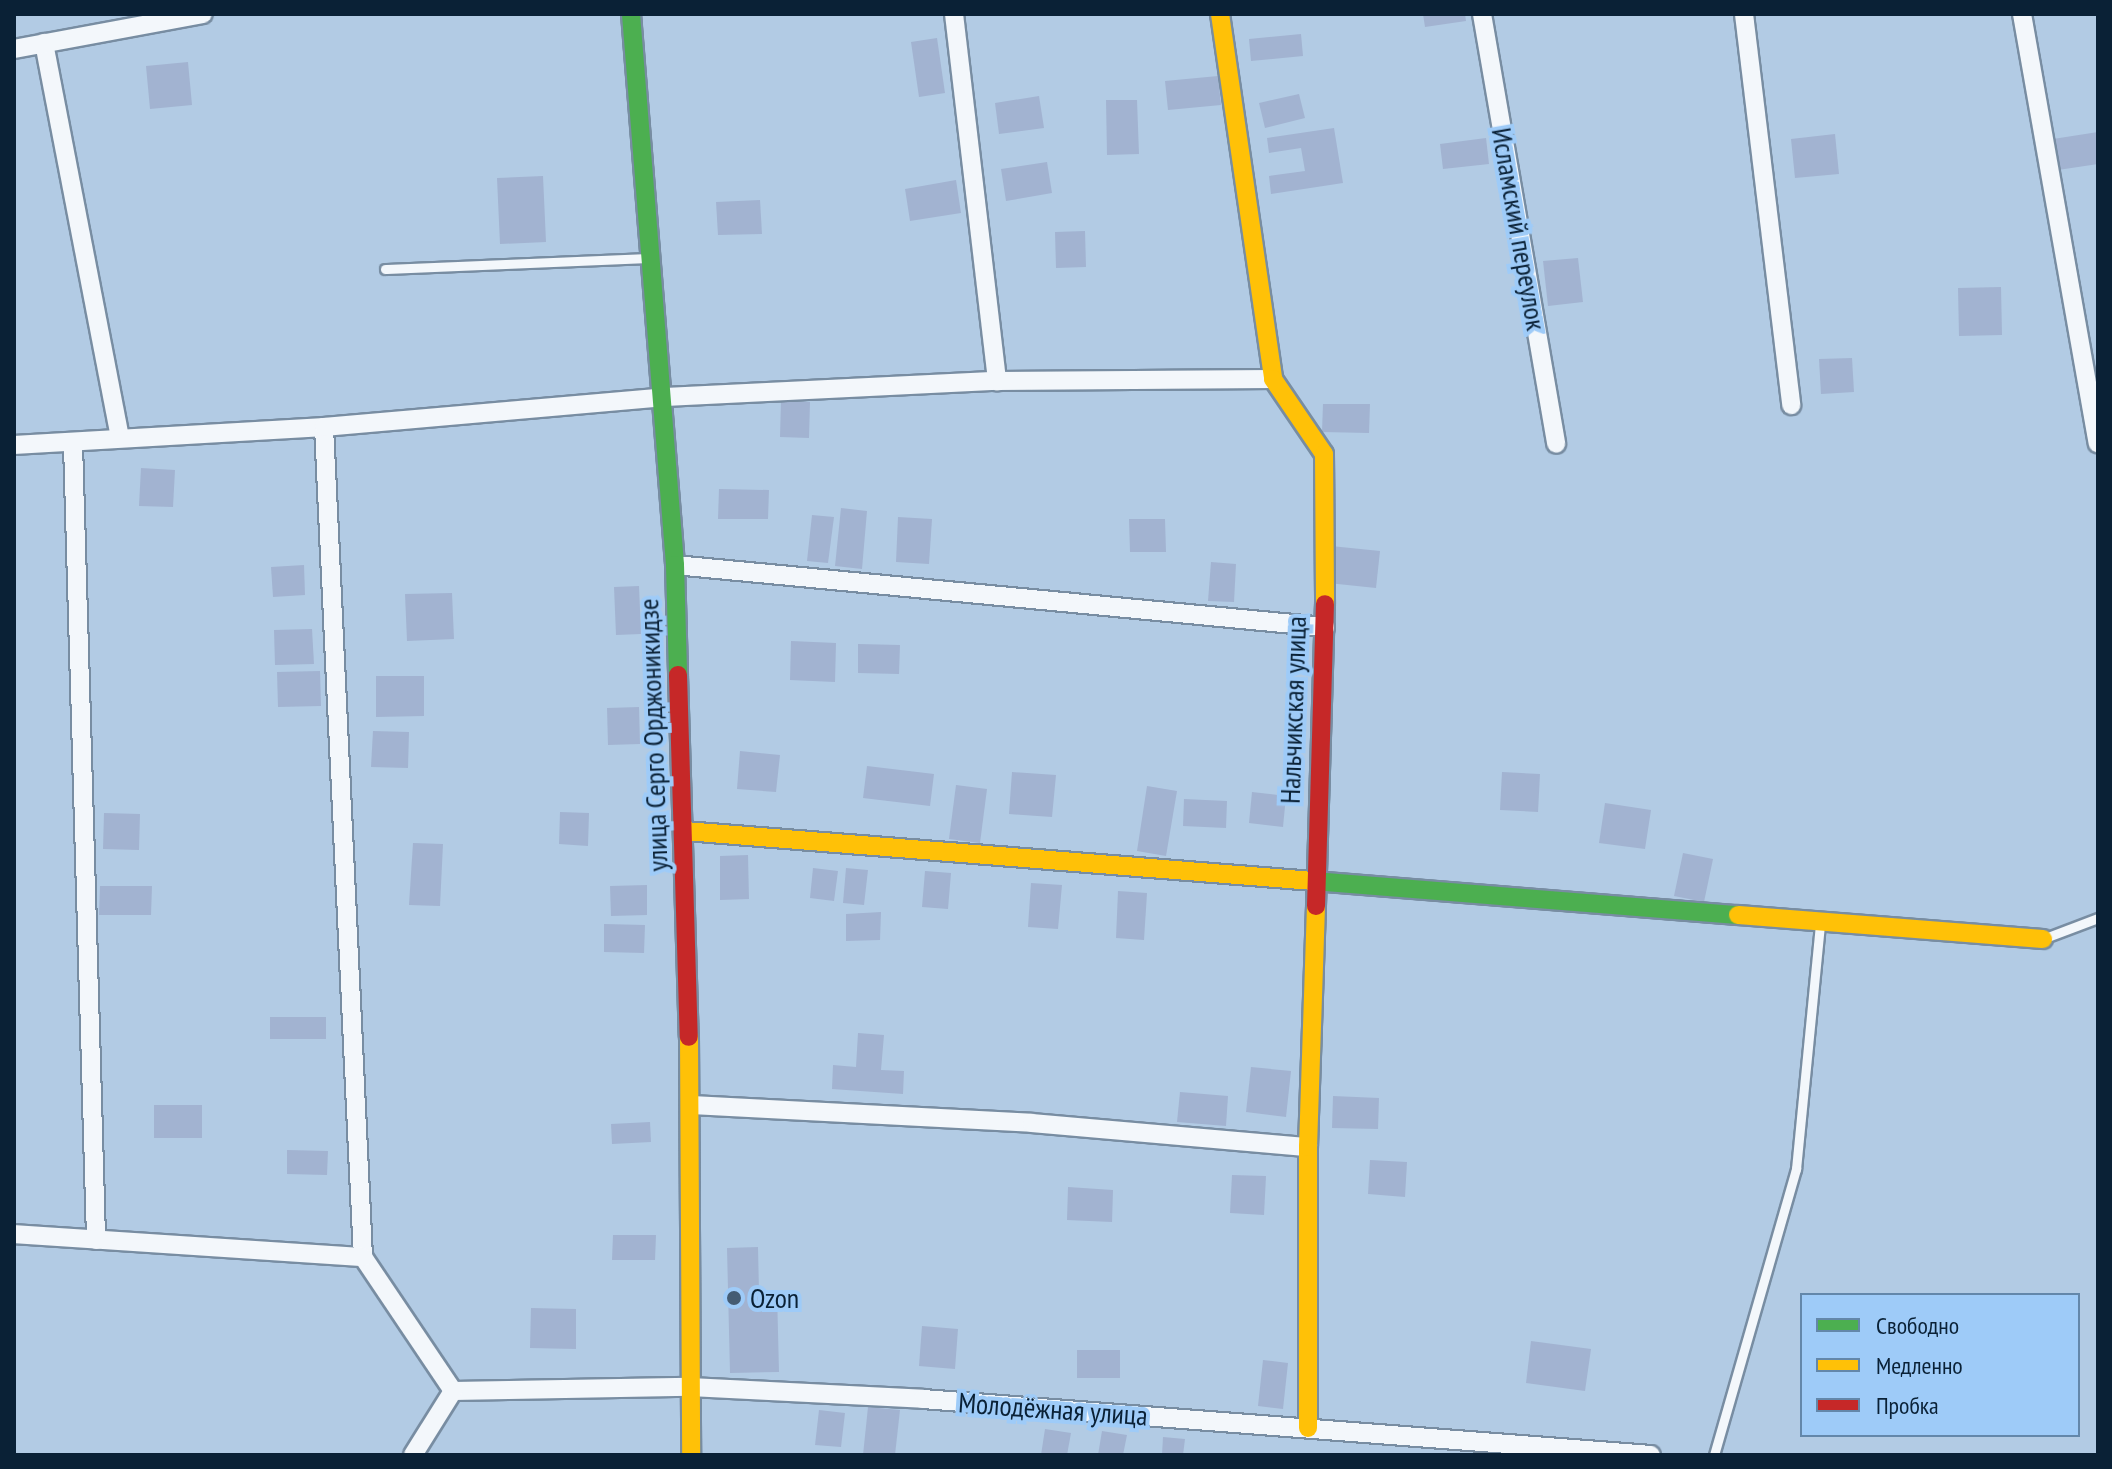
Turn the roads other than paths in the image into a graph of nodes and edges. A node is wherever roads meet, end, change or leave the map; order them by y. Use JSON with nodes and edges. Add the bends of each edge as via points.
{"nodes":[{"id":1,"x":203,"y":14,"type":"edge"},
{"id":2,"x":631,"y":14,"type":"edge"},
{"id":3,"x":954,"y":14,"type":"edge"},
{"id":4,"x":1220,"y":14,"type":"edge"},
{"id":5,"x":1482,"y":14,"type":"edge"},
{"id":6,"x":1744,"y":14,"type":"edge"},
{"id":7,"x":2022,"y":14,"type":"edge"},
{"id":8,"x":44,"y":43,"type":"junction"},
{"id":9,"x":14,"y":49,"type":"edge"},
{"id":10,"x":652,"y":258,"type":"junction"},
{"id":11,"x":385,"y":269,"type":"dead end"},
{"id":12,"x":1273,"y":379,"type":"junction"},
{"id":13,"x":997,"y":381,"type":"junction"},
{"id":14,"x":665,"y":397,"type":"junction"},
{"id":15,"x":1791,"y":405,"type":"dead end"},
{"id":16,"x":324,"y":427,"type":"junction"},
{"id":17,"x":120,"y":437,"type":"junction"},
{"id":18,"x":2098,"y":443,"type":"edge"},
{"id":19,"x":73,"y":444,"type":"junction"},
{"id":20,"x":1556,"y":444,"type":"dead end"},
{"id":21,"x":14,"y":445,"type":"edge"},
{"id":22,"x":675,"y":565,"type":"junction"},
{"id":23,"x":1325,"y":627,"type":"junction"},
{"id":24,"x":685,"y":831,"type":"junction"},
{"id":25,"x":1313,"y":885,"type":"junction"},
{"id":26,"x":2098,"y":918,"type":"edge"},
{"id":27,"x":1820,"y":923,"type":"junction"},
{"id":28,"x":2043,"y":939,"type":"joint"},
{"id":29,"x":691,"y":1105,"type":"junction"},
{"id":30,"x":1308,"y":1147,"type":"junction"},
{"id":31,"x":14,"y":1234,"type":"edge"},
{"id":32,"x":96,"y":1240,"type":"junction"},
{"id":33,"x":363,"y":1257,"type":"junction"},
{"id":34,"x":690,"y":1387,"type":"junction"},
{"id":35,"x":453,"y":1391,"type":"junction"},
{"id":36,"x":1308,"y":1428,"type":"junction"},
{"id":37,"x":413,"y":1455,"type":"edge"},
{"id":38,"x":691,"y":1455,"type":"edge"},
{"id":39,"x":1651,"y":1455,"type":"edge"},
{"id":40,"x":1714,"y":1455,"type":"edge"}],
"edges":[{"from":1,"to":8,"type":"street"},
{"from":2,"to":10,"type":"street","name":"улица Серго Орджоникидзе"},
{"from":3,"to":13,"type":"street"},
{"from":4,"to":12,"type":"street","name":"Нальчикская улица"},
{"from":5,"to":20,"type":"street","name":"Исламский переулок"},
{"from":6,"to":15,"type":"street"},
{"from":7,"to":18,"type":"street"},
{"from":8,"to":9,"type":"street"},
{"from":8,"to":17,"type":"street"},
{"from":10,"to":11,"type":"lane"},
{"from":10,"to":14,"type":"street","name":"улица Серго Орджоникидзе"},
{"from":12,"to":13,"type":"street"},
{"from":12,"to":23,"type":"street","name":"Нальчикская улица","via":[[1324,454]]},
{"from":13,"to":14,"type":"street"},
{"from":14,"to":16,"type":"street"},
{"from":14,"to":22,"type":"street","name":"улица Серго Орджоникидзе"},
{"from":16,"to":17,"type":"street"},
{"from":16,"to":33,"type":"street"},
{"from":17,"to":19,"type":"street"},
{"from":19,"to":21,"type":"street"},
{"from":19,"to":32,"type":"street"},
{"from":22,"to":23,"type":"street"},
{"from":22,"to":24,"type":"street","name":"улица Серго Орджоникидзе"},
{"from":23,"to":25,"type":"street","name":"Нальчикская улица"},
{"from":24,"to":25,"type":"street"},
{"from":24,"to":29,"type":"street","name":"улица Серго Орджоникидзе"},
{"from":25,"to":27,"type":"street"},
{"from":25,"to":30,"type":"street","name":"Нальчикская улица"},
{"from":26,"to":28,"type":"lane"},
{"from":27,"to":28,"type":"street"},
{"from":27,"to":40,"type":"lane","via":[[1796,1169]]},
{"from":29,"to":30,"type":"street","via":[[1032,1123]]},
{"from":29,"to":34,"type":"street","name":"улица Серго Орджоникидзе"},
{"from":30,"to":36,"type":"street","name":"Нальчикская улица"},
{"from":31,"to":32,"type":"street"},
{"from":32,"to":33,"type":"street"},
{"from":33,"to":35,"type":"street"},
{"from":34,"to":35,"type":"street","name":"Молодёжная улица"},
{"from":34,"to":36,"type":"street","name":"Молодёжная улица"},
{"from":34,"to":38,"type":"street","name":"улица Серго Орджоникидзе"},
{"from":35,"to":37,"type":"street"},
{"from":36,"to":39,"type":"street","name":"Молодёжная улица"}]}
